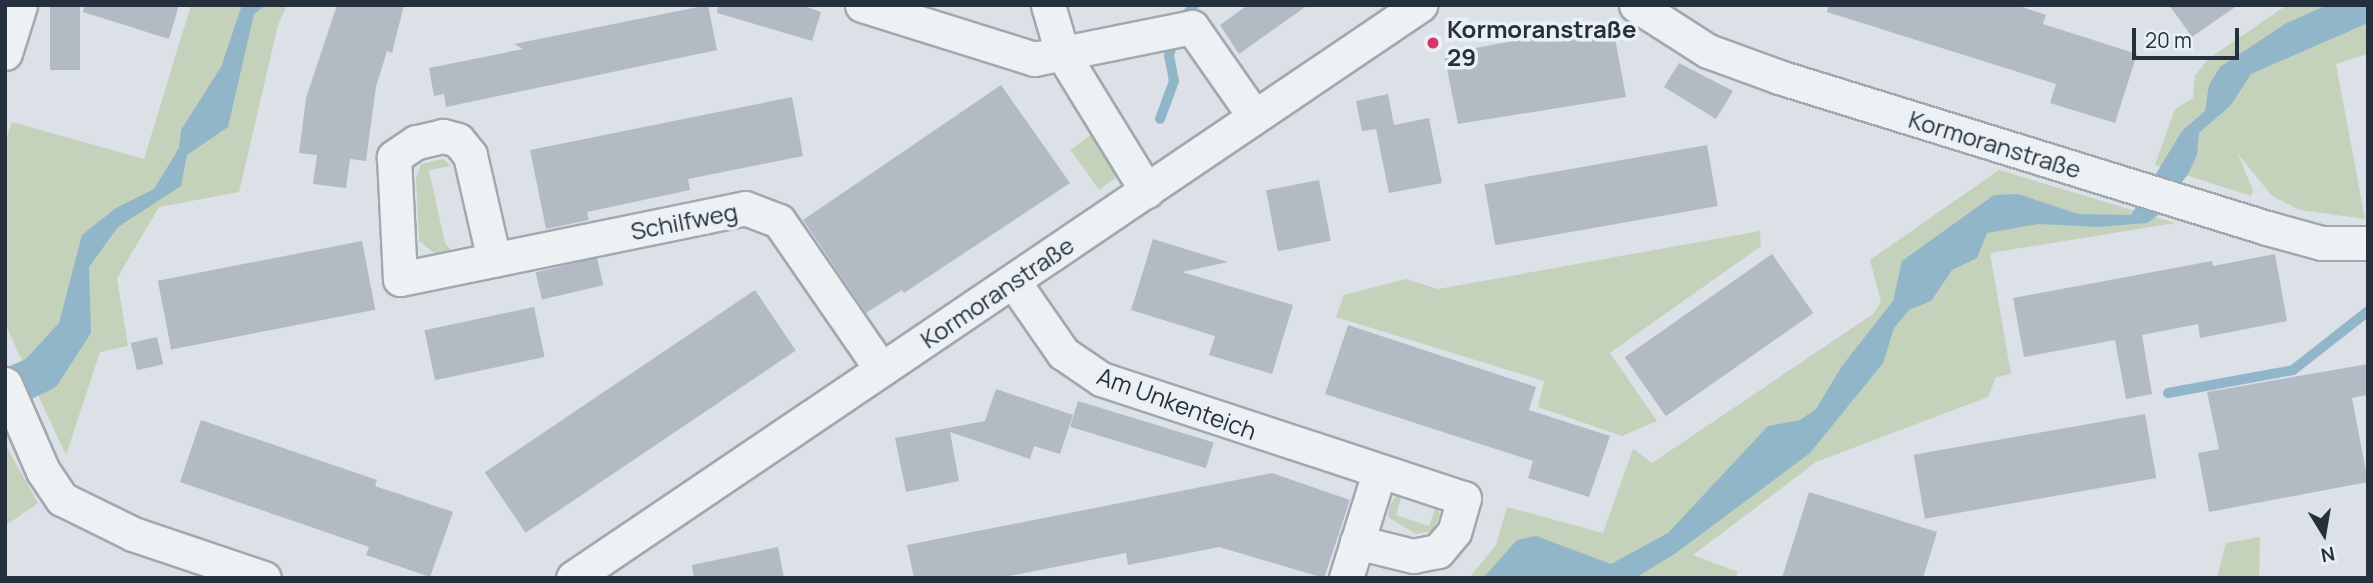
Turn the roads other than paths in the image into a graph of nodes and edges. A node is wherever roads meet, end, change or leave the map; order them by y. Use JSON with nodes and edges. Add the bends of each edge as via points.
{"nodes":[{"id":1,"x":20,"y":5,"type":"edge"},
{"id":2,"x":862,"y":5,"type":"edge"},
{"id":3,"x":1048,"y":5,"type":"edge"},
{"id":4,"x":1420,"y":5,"type":"edge"},
{"id":5,"x":1636,"y":5,"type":"edge"},
{"id":6,"x":5,"y":53,"type":"edge"},
{"id":7,"x":1062,"y":53,"type":"junction"},
{"id":8,"x":1254,"y":116,"type":"junction"},
{"id":9,"x":1147,"y":191,"type":"junction"},
{"id":10,"x":2368,"y":243,"type":"edge"},
{"id":11,"x":494,"y":260,"type":"dead end"},
{"id":12,"x":1013,"y":281,"type":"junction"},
{"id":13,"x":881,"y":369,"type":"junction"},
{"id":14,"x":5,"y":384,"type":"edge"},
{"id":15,"x":1379,"y":473,"type":"junction"},
{"id":16,"x":1357,"y":542,"type":"junction"},
{"id":17,"x":264,"y":578,"type":"edge"},
{"id":18,"x":573,"y":578,"type":"edge"},
{"id":19,"x":1346,"y":578,"type":"edge"}],
"edges":[{"from":1,"to":6,"type":"street"},
{"from":2,"to":7,"type":"street","via":[[1034,59]]},
{"from":3,"to":7,"type":"street"},
{"from":4,"to":8,"type":"street","name":"Kormoranstraße"},
{"from":5,"to":10,"type":"street","name":"Kormoranstraße","via":[[1708,51],[2322,243]]},
{"from":7,"to":8,"type":"street","via":[[1192,27]]},
{"from":7,"to":9,"type":"street"},
{"from":8,"to":9,"type":"street","name":"Kormoranstraße"},
{"from":9,"to":12,"type":"street","name":"Kormoranstraße"},
{"from":11,"to":13,"type":"street","name":"Schilfweg","via":[[746,208],[779,221]]},
{"from":12,"to":13,"type":"street","name":"Kormoranstraße"},
{"from":12,"to":15,"type":"street","name":"Am Unkenteich","via":[[1063,353],[1101,379]]},
{"from":13,"to":18,"type":"street","name":"Kormoranstraße"},
{"from":14,"to":17,"type":"street","via":[[43,471],[62,499],[133,534]]},
{"from":15,"to":16,"type":"street"},
{"from":15,"to":16,"type":"street","name":"Am Unkenteich","via":[[1464,498],[1454,532],[1438,551],[1413,556]]},
{"from":16,"to":19,"type":"street"}]}
